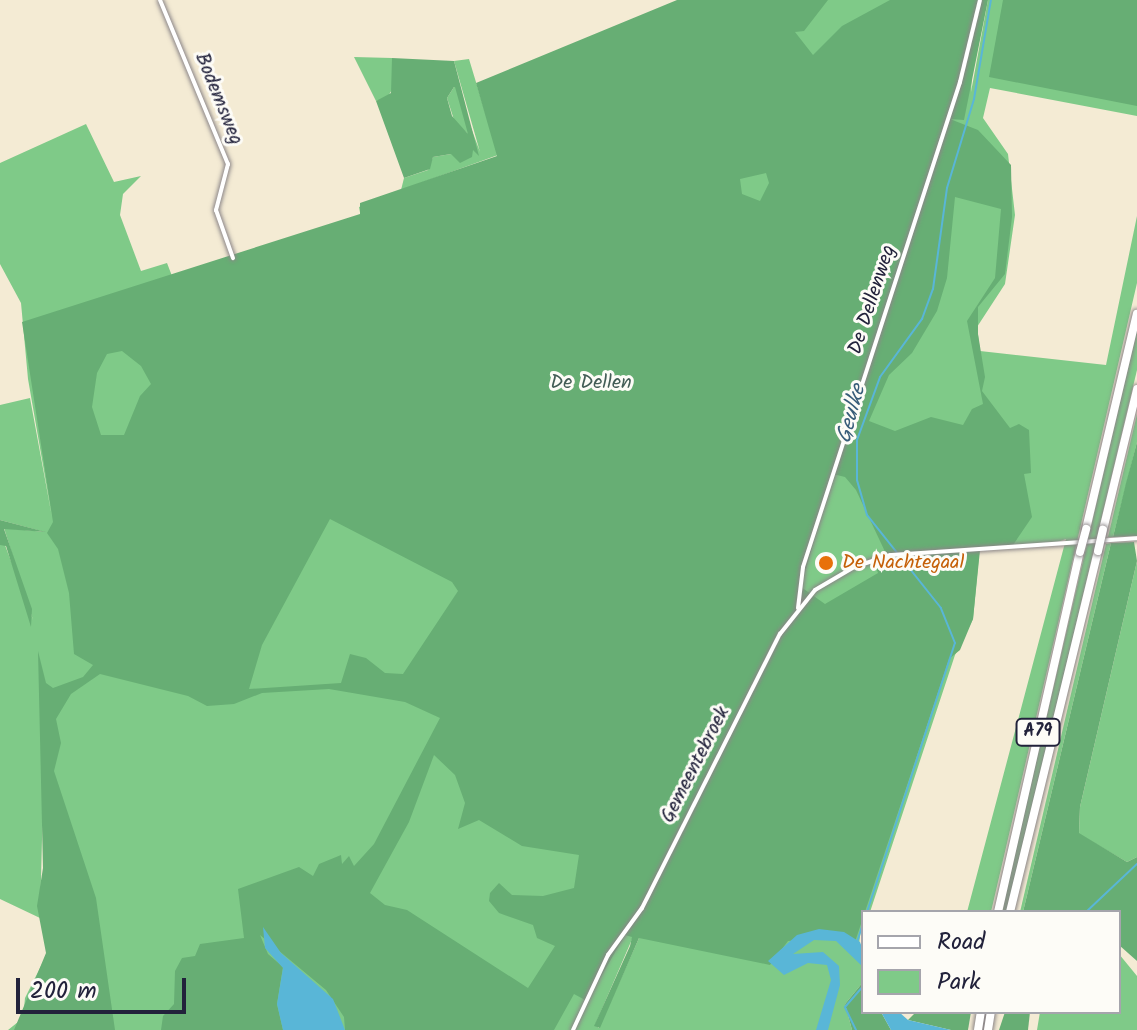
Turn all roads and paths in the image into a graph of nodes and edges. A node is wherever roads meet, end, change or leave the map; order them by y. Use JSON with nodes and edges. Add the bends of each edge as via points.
{"nodes":[{"id":1,"x":160,"y":0,"type":"edge"},
{"id":2,"x":980,"y":0,"type":"edge"},
{"id":3,"x":233,"y":258,"type":"dead end"},
{"id":4,"x":1137,"y":314,"type":"edge"},
{"id":5,"x":1137,"y":389,"type":"edge"},
{"id":6,"x":1137,"y":538,"type":"edge"},
{"id":7,"x":798,"y":608,"type":"junction"},
{"id":8,"x":998,"y":910,"type":"edge"},
{"id":9,"x":1010,"y":910,"type":"edge"},
{"id":10,"x":573,"y":1030,"type":"edge"}],
"edges":[{"from":1,"to":3,"type":"street","name":"Bodemsweg","via":[[228,164],[216,210]]},
{"from":2,"to":7,"type":"street","name":"De Dellenweg","via":[[960,82],[803,567]]},
{"from":4,"to":8,"type":"highway","number":"A79","bridge":true},
{"from":5,"to":9,"type":"highway","number":"A79","bridge":true},
{"from":6,"to":7,"type":"street","name":"Gemeentebroek","via":[[890,555],[840,574]]},
{"from":7,"to":10,"type":"street","name":"Gemeentebroek","via":[[638,915],[604,962]]}]}
